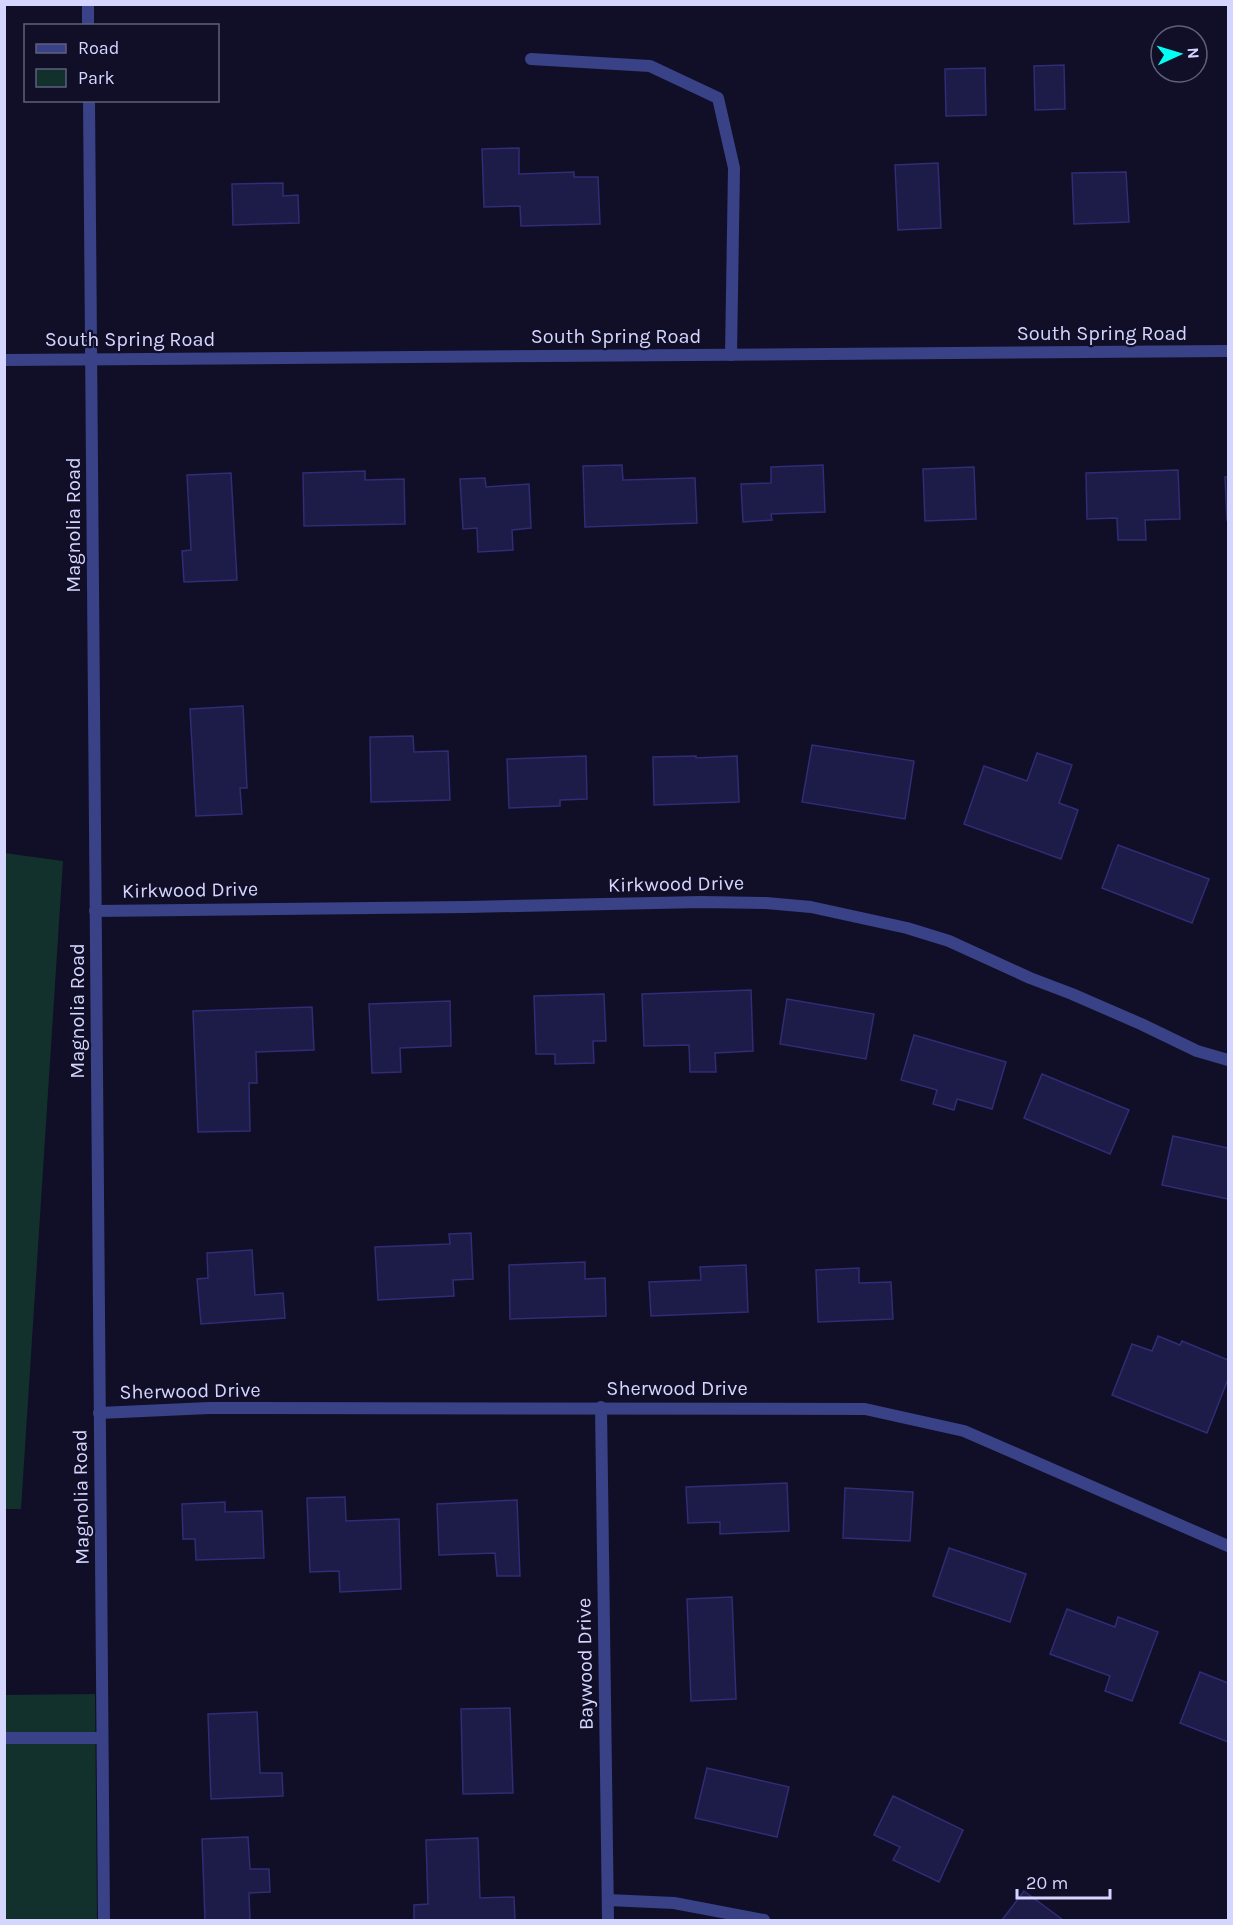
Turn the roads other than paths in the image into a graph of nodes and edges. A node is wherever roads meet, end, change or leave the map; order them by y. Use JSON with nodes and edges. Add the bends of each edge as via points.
{"nodes":[{"id":1,"x":88,"y":4,"type":"edge"},
{"id":2,"x":88,"y":24,"type":"edge"},
{"id":3,"x":531,"y":59,"type":"dead end"},
{"id":4,"x":89,"y":102,"type":"edge"},
{"id":5,"x":1228,"y":351,"type":"edge"},
{"id":6,"x":731,"y":355,"type":"junction"},
{"id":7,"x":91,"y":359,"type":"junction"},
{"id":8,"x":4,"y":360,"type":"edge"},
{"id":9,"x":95,"y":911,"type":"junction"},
{"id":10,"x":1228,"y":1060,"type":"edge"},
{"id":11,"x":601,"y":1407,"type":"junction"},
{"id":12,"x":99,"y":1413,"type":"junction"},
{"id":13,"x":1228,"y":1546,"type":"edge"},
{"id":14,"x":4,"y":1738,"type":"edge"},
{"id":15,"x":102,"y":1738,"type":"junction"},
{"id":16,"x":608,"y":1900,"type":"junction"},
{"id":17,"x":104,"y":1920,"type":"edge"},
{"id":18,"x":608,"y":1920,"type":"edge"},
{"id":19,"x":764,"y":1920,"type":"edge"}],
"edges":[{"from":1,"to":2,"type":"street"},
{"from":3,"to":6,"type":"street","via":[[650,66],[718,98],[734,168]]},
{"from":4,"to":7,"type":"street","name":"Magnolia Road"},
{"from":5,"to":6,"type":"street","name":"South Spring Road"},
{"from":6,"to":7,"type":"street","name":"South Spring Road"},
{"from":7,"to":8,"type":"street","name":"South Spring Road"},
{"from":7,"to":9,"type":"street","name":"Magnolia Road"},
{"from":9,"to":10,"type":"street","name":"Kirkwood Drive","via":[[701,902],[811,907],[949,941],[1197,1051]]},
{"from":9,"to":12,"type":"street","name":"Magnolia Road"},
{"from":11,"to":12,"type":"street","name":"Sherwood Drive","via":[[221,1408]]},
{"from":11,"to":13,"type":"street","name":"Sherwood Drive","via":[[866,1409],[964,1431]]},
{"from":11,"to":16,"type":"street","name":"Baywood Drive"},
{"from":12,"to":15,"type":"street","name":"Magnolia Road"},
{"from":14,"to":15,"type":"street"},
{"from":15,"to":17,"type":"street","name":"Magnolia Road"},
{"from":16,"to":18,"type":"street","name":"Baywood Drive"},
{"from":16,"to":19,"type":"street","via":[[674,1903]]}]}
